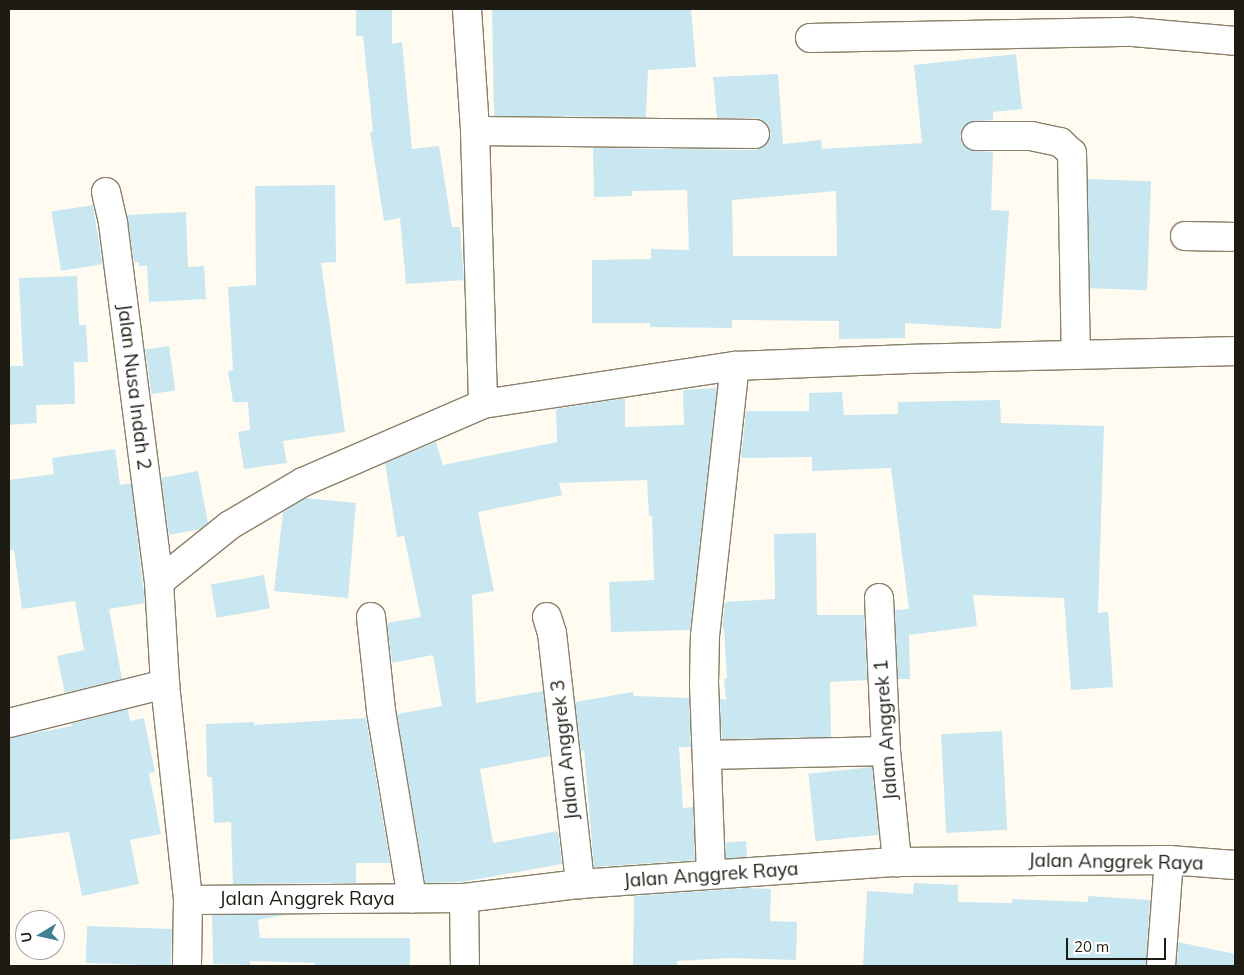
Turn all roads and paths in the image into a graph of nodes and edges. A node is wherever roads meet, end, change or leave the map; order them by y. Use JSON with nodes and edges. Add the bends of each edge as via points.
{"nodes":[{"id":1,"x":468,"y":9,"type":"edge"},
{"id":2,"x":810,"y":38,"type":"dead end"},
{"id":3,"x":1235,"y":41,"type":"edge"},
{"id":4,"x":475,"y":131,"type":"junction"},
{"id":5,"x":754,"y":134,"type":"dead end"},
{"id":6,"x":976,"y":136,"type":"dead end"},
{"id":7,"x":106,"y":192,"type":"dead end"},
{"id":8,"x":1185,"y":236,"type":"dead end"},
{"id":9,"x":1235,"y":237,"type":"edge"},
{"id":10,"x":1235,"y":351,"type":"edge"},
{"id":11,"x":1076,"y":355,"type":"junction"},
{"id":12,"x":735,"y":366,"type":"junction"},
{"id":13,"x":483,"y":404,"type":"junction"},
{"id":14,"x":159,"y":582,"type":"junction"},
{"id":15,"x":879,"y":598,"type":"dead end"},
{"id":16,"x":370,"y":617,"type":"dead end"},
{"id":17,"x":547,"y":617,"type":"dead end"},
{"id":18,"x":165,"y":684,"type":"junction"},
{"id":19,"x":9,"y":723,"type":"edge"},
{"id":20,"x":886,"y":751,"type":"junction"},
{"id":21,"x":708,"y":755,"type":"junction"},
{"id":22,"x":1169,"y":860,"type":"junction"},
{"id":23,"x":897,"y":862,"type":"junction"},
{"id":24,"x":1235,"y":865,"type":"edge"},
{"id":25,"x":711,"y":874,"type":"junction"},
{"id":26,"x":580,"y":884,"type":"junction"},
{"id":27,"x":412,"y":898,"type":"junction"},
{"id":28,"x":464,"y":898,"type":"junction"},
{"id":29,"x":188,"y":900,"type":"junction"},
{"id":30,"x":187,"y":966,"type":"edge"},
{"id":31,"x":465,"y":966,"type":"edge"},
{"id":32,"x":1161,"y":966,"type":"edge"}],
"edges":[{"from":1,"to":4,"type":"street"},
{"from":2,"to":3,"type":"street","via":[[1133,32]]},
{"from":4,"to":5,"type":"street"},
{"from":4,"to":13,"type":"street"},
{"from":6,"to":11,"type":"street","via":[[1030,136],[1060,142],[1072,153]]},
{"from":7,"to":14,"type":"street","name":"Jalan Nusa Indah 2","via":[[113,223]]},
{"from":8,"to":9,"type":"street"},
{"from":10,"to":11,"type":"street"},
{"from":11,"to":12,"type":"street"},
{"from":12,"to":13,"type":"street"},
{"from":12,"to":21,"type":"street","via":[[705,636]]},
{"from":13,"to":14,"type":"street","via":[[303,482],[230,525]]},
{"from":14,"to":18,"type":"street","name":"Jalan Nusa Indah 2"},
{"from":15,"to":20,"type":"street","name":"Jalan Anggrek 1"},
{"from":16,"to":27,"type":"street"},
{"from":17,"to":26,"type":"street","name":"Jalan Anggrek 3","via":[[552,633]]},
{"from":18,"to":19,"type":"street"},
{"from":18,"to":29,"type":"street","name":"Jalan Nusa Indah 2"},
{"from":20,"to":21,"type":"street"},
{"from":20,"to":23,"type":"street","name":"Jalan Anggrek 1"},
{"from":21,"to":25,"type":"street"},
{"from":22,"to":23,"type":"street","name":"Jalan Anggrek Raya"},
{"from":22,"to":24,"type":"street","name":"Jalan Anggrek Raya"},
{"from":22,"to":32,"type":"street"},
{"from":23,"to":25,"type":"street","name":"Jalan Anggrek Raya"},
{"from":25,"to":26,"type":"street","name":"Jalan Anggrek Raya"},
{"from":26,"to":28,"type":"street","name":"Jalan Anggrek Raya"},
{"from":27,"to":28,"type":"street","name":"Jalan Anggrek Raya"},
{"from":27,"to":29,"type":"street","name":"Jalan Anggrek Raya"},
{"from":28,"to":31,"type":"street"},
{"from":29,"to":30,"type":"street","name":"Jalan Nusa Indah 2"}]}
